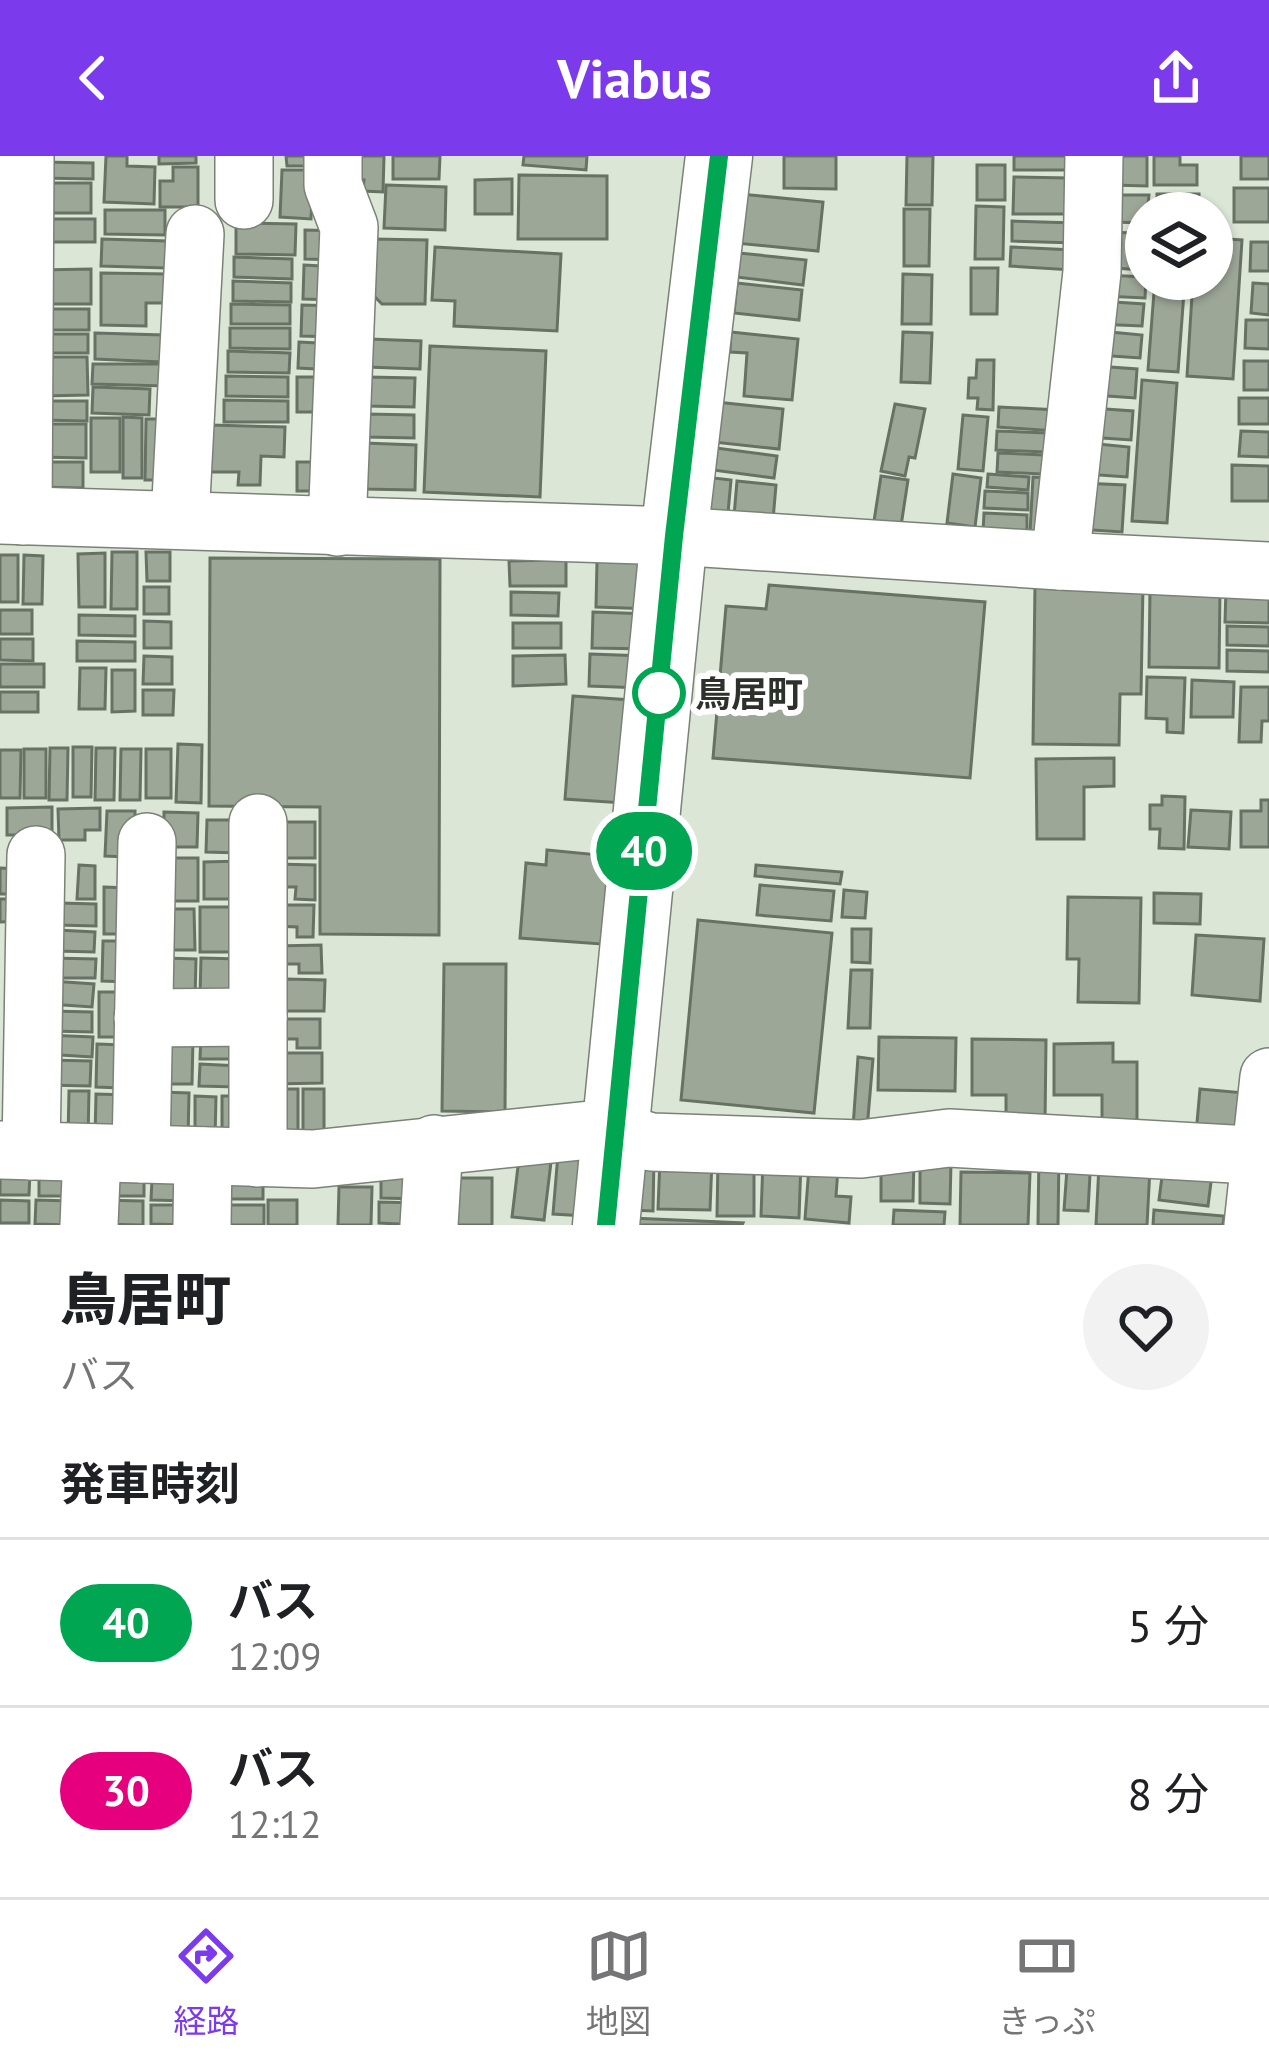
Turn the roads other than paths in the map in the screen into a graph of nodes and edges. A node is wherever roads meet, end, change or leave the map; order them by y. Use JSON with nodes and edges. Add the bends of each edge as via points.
{"nodes":[{"id":1,"x":25,"y":156,"type":"edge"},
{"id":2,"x":334,"y":156,"type":"edge"},
{"id":3,"x":719,"y":156,"type":"edge"},
{"id":4,"x":1094,"y":156,"type":"edge"},
{"id":5,"x":194,"y":234,"type":"dead end"},
{"id":6,"x":12,"y":515,"type":"edge"},
{"id":7,"x":180,"y":519,"type":"junction"},
{"id":8,"x":337,"y":526,"type":"junction"},
{"id":9,"x":674,"y":536,"type":"junction"},
{"id":10,"x":1060,"y":561,"type":"junction"},
{"id":11,"x":1269,"y":571,"type":"edge"},
{"id":12,"x":258,"y":824,"type":"dead end"},
{"id":13,"x":147,"y":842,"type":"dead end"},
{"id":14,"x":36,"y":855,"type":"dead end"},
{"id":15,"x":258,"y":1017,"type":"junction"},
{"id":16,"x":143,"y":1018,"type":"junction"},
{"id":17,"x":1269,"y":1077,"type":"edge"},
{"id":18,"x":614,"y":1131,"type":"junction"},
{"id":19,"x":434,"y":1144,"type":"junction"},
{"id":20,"x":15,"y":1150,"type":"edge"},
{"id":21,"x":116,"y":1153,"type":"junction"},
{"id":22,"x":1264,"y":1156,"type":"edge"},
{"id":23,"x":231,"y":1157,"type":"junction"},
{"id":24,"x":89,"y":1225,"type":"edge"},
{"id":25,"x":202,"y":1225,"type":"edge"},
{"id":26,"x":429,"y":1225,"type":"edge"},
{"id":27,"x":606,"y":1225,"type":"edge"},
{"id":28,"x":1253,"y":1225,"type":"edge"}],
"edges":[{"from":1,"to":6,"type":"street"},
{"from":2,"to":8,"type":"street","via":[[333,184],[350,227]]},
{"from":3,"to":9,"type":"highway"},
{"from":4,"to":10,"type":"street","via":[[1092,272]]},
{"from":5,"to":7,"type":"street"},
{"from":6,"to":7,"type":"street"},
{"from":7,"to":8,"type":"street"},
{"from":8,"to":9,"type":"street"},
{"from":9,"to":10,"type":"street"},
{"from":9,"to":18,"type":"highway"},
{"from":10,"to":11,"type":"street"},
{"from":12,"to":15,"type":"street"},
{"from":13,"to":16,"type":"street"},
{"from":14,"to":20,"type":"street"},
{"from":15,"to":16,"type":"street"},
{"from":15,"to":23,"type":"street"},
{"from":16,"to":21,"type":"street"},
{"from":17,"to":22,"type":"street"},
{"from":18,"to":19,"type":"street"},
{"from":18,"to":22,"type":"street","via":[[651,1142],[861,1149],[949,1138]]},
{"from":18,"to":27,"type":"highway"},
{"from":19,"to":23,"type":"street","via":[[313,1159]]},
{"from":19,"to":26,"type":"street"},
{"from":20,"to":21,"type":"street"},
{"from":21,"to":23,"type":"street"},
{"from":21,"to":24,"type":"street"},
{"from":22,"to":28,"type":"street"},
{"from":23,"to":25,"type":"street"}]}
